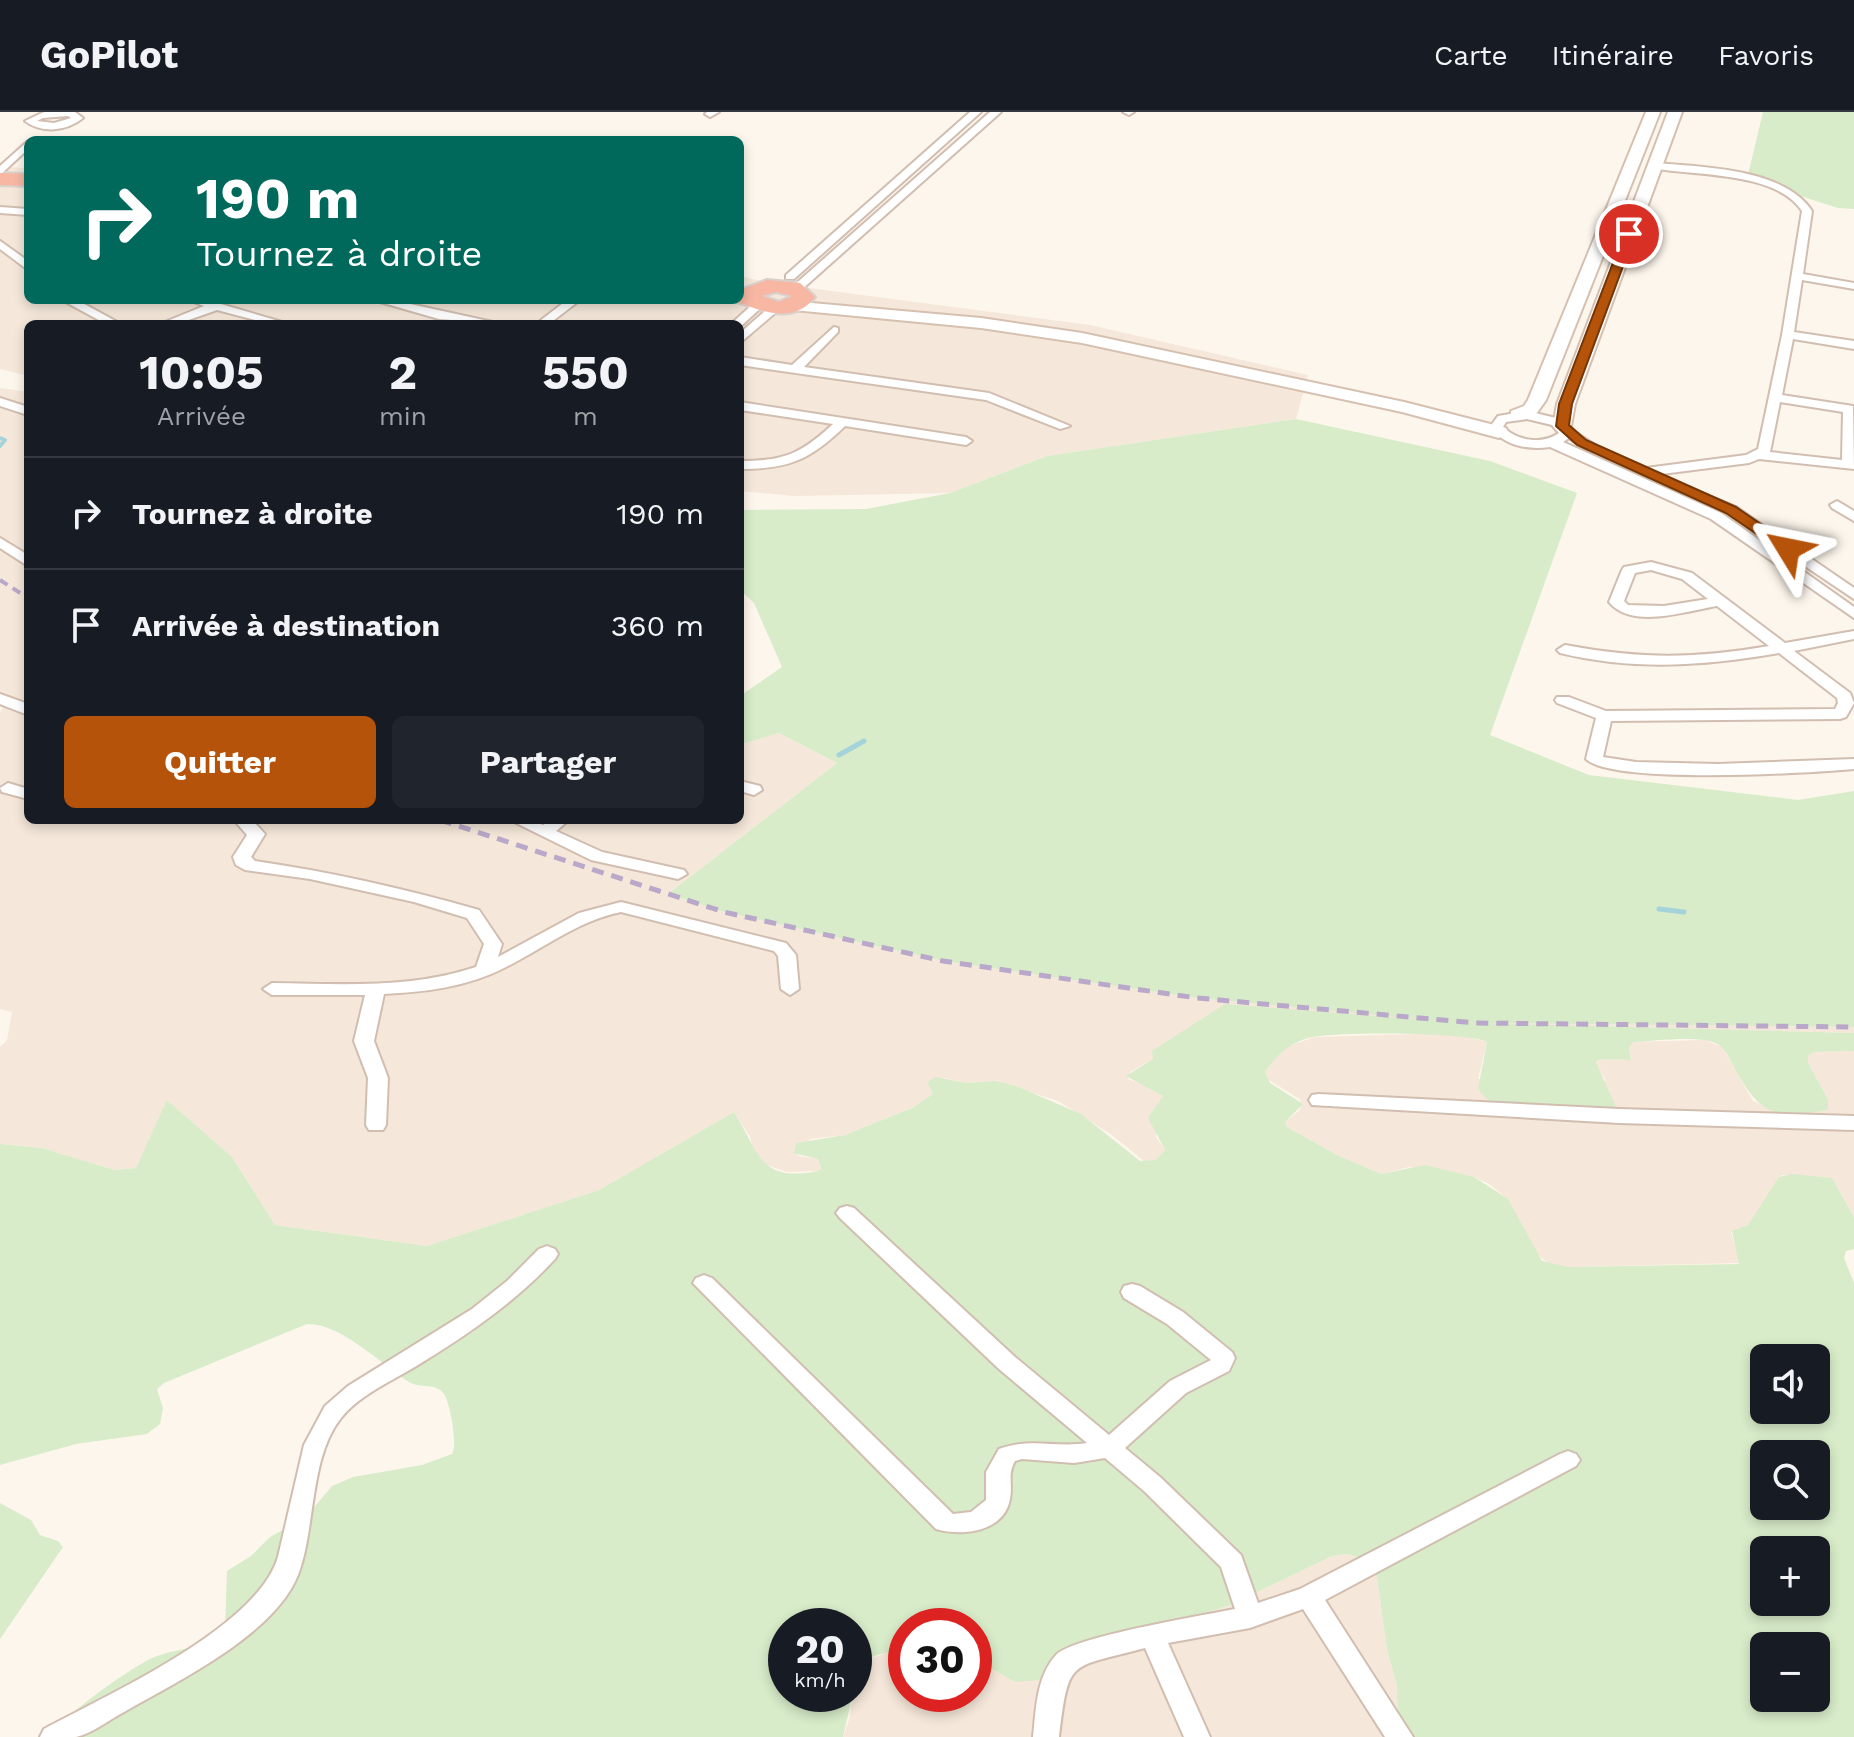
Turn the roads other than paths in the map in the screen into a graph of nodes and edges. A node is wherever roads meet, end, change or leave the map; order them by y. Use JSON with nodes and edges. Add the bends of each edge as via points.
{"nodes":[{"id":1,"x":71,"y":112,"type":"edge"},
{"id":2,"x":976,"y":112,"type":"edge"},
{"id":3,"x":996,"y":112,"type":"edge"},
{"id":4,"x":1653,"y":112,"type":"edge"},
{"id":5,"x":1675,"y":112,"type":"edge"},
{"id":6,"x":48,"y":126,"type":"junction"},
{"id":7,"x":37,"y":136,"type":"edge"},
{"id":8,"x":24,"y":148,"type":"edge"},
{"id":9,"x":16,"y":156,"type":"junction"},
{"id":10,"x":0,"y":157,"type":"edge"},
{"id":11,"x":1655,"y":166,"type":"junction"},
{"id":12,"x":0,"y":175,"type":"edge"},
{"id":13,"x":24,"y":178,"type":"edge"},
{"id":14,"x":0,"y":210,"type":"edge"},
{"id":15,"x":24,"y":212,"type":"edge"},
{"id":16,"x":0,"y":244,"type":"edge"},
{"id":17,"x":24,"y":253,"type":"edge"},
{"id":18,"x":1595,"y":253,"type":"junction"},
{"id":19,"x":14,"y":255,"type":"junction"},
{"id":20,"x":1621,"y":256,"type":"junction"},
{"id":21,"x":24,"y":264,"type":"edge"},
{"id":22,"x":1797,"y":276,"type":"junction"},
{"id":23,"x":1854,"y":286,"type":"edge"},
{"id":24,"x":768,"y":296,"type":"edge"},
{"id":25,"x":76,"y":304,"type":"edge"},
{"id":26,"x":205,"y":304,"type":"edge"},
{"id":27,"x":221,"y":304,"type":"edge"},
{"id":28,"x":391,"y":304,"type":"edge"},
{"id":29,"x":569,"y":304,"type":"edge"},
{"id":30,"x":214,"y":307,"type":"junction"},
{"id":31,"x":107,"y":320,"type":"edge"},
{"id":32,"x":177,"y":320,"type":"edge"},
{"id":33,"x":267,"y":320,"type":"edge"},
{"id":34,"x":438,"y":320,"type":"edge"},
{"id":35,"x":547,"y":320,"type":"edge"},
{"id":36,"x":741,"y":320,"type":"edge"},
{"id":37,"x":834,"y":330,"type":"dead end"},
{"id":38,"x":744,"y":333,"type":"edge"},
{"id":39,"x":1788,"y":335,"type":"junction"},
{"id":40,"x":1854,"y":345,"type":"edge"},
{"id":41,"x":744,"y":362,"type":"edge"},
{"id":42,"x":795,"y":369,"type":"junction"},
{"id":43,"x":1775,"y":398,"type":"junction"},
{"id":44,"x":0,"y":402,"type":"edge"},
{"id":45,"x":744,"y":407,"type":"edge"},
{"id":46,"x":24,"y":410,"type":"edge"},
{"id":47,"x":1513,"y":416,"type":"junction"},
{"id":48,"x":842,"y":422,"type":"junction"},
{"id":49,"x":1064,"y":426,"type":"dead end"},
{"id":50,"x":1564,"y":428,"type":"junction"},
{"id":51,"x":1499,"y":432,"type":"junction"},
{"id":52,"x":966,"y":441,"type":"dead end"},
{"id":53,"x":1551,"y":442,"type":"junction"},
{"id":54,"x":1760,"y":455,"type":"junction"},
{"id":55,"x":744,"y":465,"type":"edge"},
{"id":56,"x":1852,"y":465,"type":"edge"},
{"id":57,"x":1646,"y":472,"type":"junction"},
{"id":58,"x":1837,"y":505,"type":"dead end"},
{"id":59,"x":1731,"y":510,"type":"junction"},
{"id":60,"x":1716,"y":516,"type":"junction"},
{"id":61,"x":1854,"y":517,"type":"edge"},
{"id":62,"x":6,"y":546,"type":"edge"},
{"id":63,"x":24,"y":559,"type":"edge"},
{"id":64,"x":1854,"y":595,"type":"edge"},
{"id":65,"x":1722,"y":601,"type":"junction"},
{"id":66,"x":1854,"y":614,"type":"edge"},
{"id":67,"x":1854,"y":635,"type":"edge"},
{"id":68,"x":1782,"y":647,"type":"junction"},
{"id":69,"x":1565,"y":650,"type":"dead end"},
{"id":70,"x":1727,"y":658,"type":"junction"},
{"id":71,"x":1724,"y":676,"type":"dead end"},
{"id":72,"x":0,"y":699,"type":"edge"},
{"id":73,"x":1563,"y":700,"type":"dead end"},
{"id":74,"x":24,"y":708,"type":"edge"},
{"id":75,"x":1604,"y":716,"type":"junction"},
{"id":76,"x":1854,"y":764,"type":"edge"},
{"id":77,"x":8,"y":788,"type":"dead end"},
{"id":78,"x":24,"y":793,"type":"edge"},
{"id":79,"x":246,"y":824,"type":"edge"},
{"id":80,"x":528,"y":824,"type":"edge"},
{"id":81,"x":555,"y":824,"type":"edge"},
{"id":82,"x":545,"y":831,"type":"junction"},
{"id":83,"x":678,"y":874,"type":"dead end"},
{"id":84,"x":484,"y":971,"type":"junction"},
{"id":85,"x":272,"y":989,"type":"dead end"},
{"id":86,"x":376,"y":989,"type":"junction"},
{"id":87,"x":790,"y":989,"type":"dead end"},
{"id":88,"x":1319,"y":1100,"type":"dead end"},
{"id":89,"x":1854,"y":1123,"type":"edge"},
{"id":90,"x":376,"y":1125,"type":"dead end"},
{"id":91,"x":847,"y":1213,"type":"dead end"},
{"id":92,"x":547,"y":1254,"type":"dead end"},
{"id":93,"x":704,"y":1283,"type":"dead end"},
{"id":94,"x":1132,"y":1292,"type":"dead end"},
{"id":95,"x":1109,"y":1448,"type":"junction"},
{"id":96,"x":1568,"y":1460,"type":"dead end"},
{"id":97,"x":1309,"y":1596,"type":"junction"},
{"id":98,"x":1250,"y":1617,"type":"junction"},
{"id":99,"x":1152,"y":1635,"type":"junction"},
{"id":100,"x":53,"y":1737,"type":"edge"},
{"id":101,"x":1046,"y":1737,"type":"edge"},
{"id":102,"x":1197,"y":1737,"type":"edge"},
{"id":103,"x":1400,"y":1737,"type":"edge"}],
"edges":[{"from":1,"to":6,"type":"street","via":[[78,118]]},
{"from":1,"to":6,"type":"street","via":[[30,121]]},
{"from":2,"to":24,"type":"street"},
{"from":3,"to":24,"type":"street"},
{"from":4,"to":18,"type":"street"},
{"from":5,"to":11,"type":"street"},
{"from":6,"to":7,"type":"street"},
{"from":8,"to":9,"type":"street"},
{"from":9,"to":10,"type":"street"},
{"from":9,"to":12,"type":"street"},
{"from":11,"to":20,"type":"street"},
{"from":11,"to":22,"type":"street","via":[[1734,175],[1805,202]]},
{"from":12,"to":13,"type":"highway"},
{"from":14,"to":15,"type":"street"},
{"from":16,"to":19,"type":"street"},
{"from":17,"to":19,"type":"street"},
{"from":18,"to":20,"type":"street"},
{"from":18,"to":47,"type":"street","via":[[1537,400],[1530,410]]},
{"from":19,"to":21,"type":"street"},
{"from":20,"to":50,"type":"street","via":[[1566,404]]},
{"from":22,"to":23,"type":"street"},
{"from":22,"to":39,"type":"street"},
{"from":24,"to":36,"type":"street"},
{"from":24,"to":38,"type":"street"},
{"from":24,"to":47,"type":"street","via":[[1069,329],[1475,414]]},
{"from":24,"to":51,"type":"street","via":[[1082,338]]},
{"from":25,"to":31,"type":"street"},
{"from":26,"to":30,"type":"street"},
{"from":27,"to":30,"type":"street"},
{"from":28,"to":34,"type":"street"},
{"from":29,"to":35,"type":"street"},
{"from":30,"to":32,"type":"street"},
{"from":30,"to":33,"type":"street"},
{"from":37,"to":42,"type":"street"},
{"from":39,"to":40,"type":"street"},
{"from":39,"to":43,"type":"street"},
{"from":41,"to":42,"type":"street"},
{"from":42,"to":49,"type":"street","via":[[989,397]]},
{"from":43,"to":54,"type":"street"},
{"from":43,"to":56,"type":"street","via":[[1849,409]]},
{"from":44,"to":46,"type":"street"},
{"from":45,"to":48,"type":"street"},
{"from":47,"to":50,"type":"street","via":[[1538,416]]},
{"from":47,"to":51,"type":"street","via":[[1497,423]]},
{"from":48,"to":52,"type":"street"},
{"from":48,"to":55,"type":"street","via":[[808,456]]},
{"from":50,"to":53,"type":"street","via":[[1563,437]]},
{"from":50,"to":57,"type":"street","via":[[1581,442]]},
{"from":51,"to":53,"type":"street","via":[[1521,442]]},
{"from":53,"to":60,"type":"street"},
{"from":54,"to":56,"type":"street"},
{"from":54,"to":57,"type":"street"},
{"from":57,"to":59,"type":"street"},
{"from":58,"to":61,"type":"street"},
{"from":59,"to":60,"type":"street"},
{"from":59,"to":64,"type":"street"},
{"from":60,"to":66,"type":"street"},
{"from":62,"to":63,"type":"street"},
{"from":65,"to":65,"type":"street","via":[[1676,570],[1651,566],[1629,570],[1616,602],[1626,611],[1648,613]]},
{"from":65,"to":68,"type":"street"},
{"from":67,"to":68,"type":"street"},
{"from":68,"to":70,"type":"street"},
{"from":68,"to":75,"type":"street","via":[[1844,696],[1840,714]]},
{"from":69,"to":70,"type":"street","via":[[1650,662]]},
{"from":70,"to":71,"type":"street"},
{"from":72,"to":74,"type":"street"},
{"from":73,"to":75,"type":"street"},
{"from":75,"to":76,"type":"street","via":[[1594,759],[1604,765],[1655,769]]},
{"from":77,"to":78,"type":"street"},
{"from":79,"to":84,"type":"street","via":[[256,834],[242,857],[251,866],[310,874],[473,914],[493,944]]},
{"from":80,"to":82,"type":"street"},
{"from":81,"to":82,"type":"street"},
{"from":82,"to":83,"type":"street","via":[[597,856]]},
{"from":84,"to":86,"type":"street"},
{"from":84,"to":87,"type":"street","via":[[575,924],[621,907],[784,949]]},
{"from":85,"to":86,"type":"street"},
{"from":86,"to":90,"type":"street","via":[[364,1041],[378,1078]]},
{"from":88,"to":89,"type":"street"},
{"from":91,"to":95,"type":"street","via":[[1007,1363]]},
{"from":92,"to":100,"type":"street","via":[[475,1319],[332,1413],[319,1439],[286,1572],[271,1599],[202,1653]]},
{"from":93,"to":95,"type":"street","via":[[945,1522],[957,1527],[996,1506],[997,1474],[1007,1455]]},
{"from":94,"to":95,"type":"street","via":[[1224,1358],[1215,1370],[1156,1404]]},
{"from":95,"to":98,"type":"street","via":[[1232,1562]]},
{"from":96,"to":97,"type":"street"},
{"from":97,"to":98,"type":"street"},
{"from":97,"to":103,"type":"street"},
{"from":98,"to":99,"type":"street"},
{"from":99,"to":101,"type":"street","via":[[1061,1664]]},
{"from":99,"to":102,"type":"street"}]}
